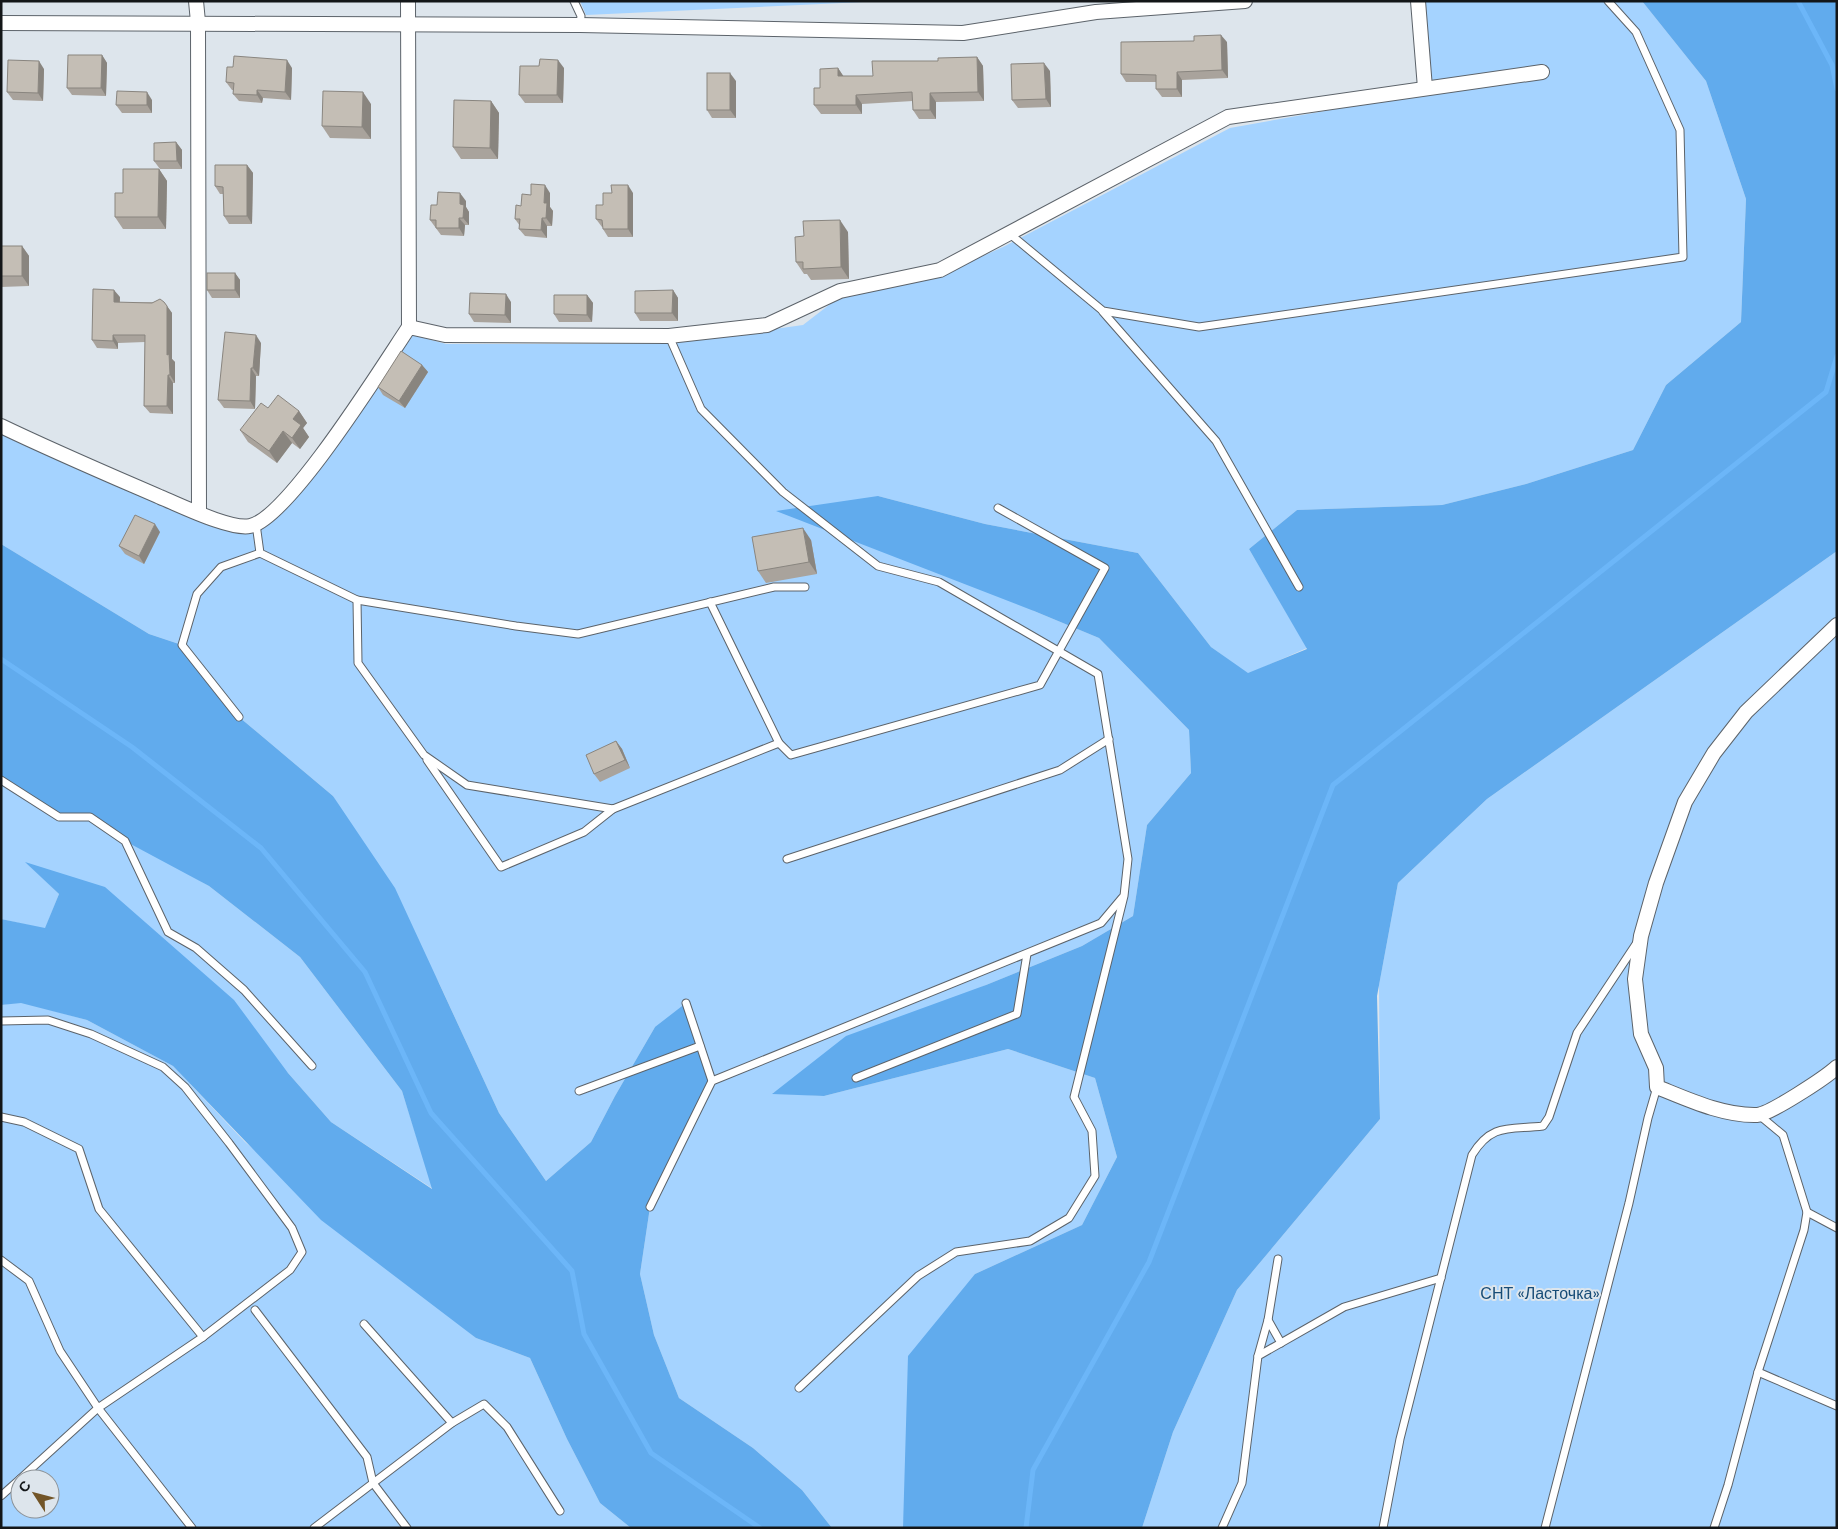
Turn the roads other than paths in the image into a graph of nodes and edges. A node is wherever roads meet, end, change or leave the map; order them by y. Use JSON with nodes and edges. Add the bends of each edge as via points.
{"nodes":[{"id":1,"x":196,"y":1,"type":"edge"},
{"id":2,"x":408,"y":1,"type":"edge"},
{"id":3,"x":574,"y":1,"type":"edge"},
{"id":4,"x":1245,"y":1,"type":"edge"},
{"id":5,"x":1418,"y":1,"type":"edge"},
{"id":6,"x":1608,"y":1,"type":"edge"},
{"id":7,"x":198,"y":22,"type":"junction"},
{"id":8,"x":1,"y":23,"type":"edge"},
{"id":9,"x":409,"y":25,"type":"junction"},
{"id":10,"x":580,"y":25,"type":"junction"},
{"id":11,"x":1542,"y":72,"type":"dead end"},
{"id":12,"x":1425,"y":88,"type":"junction"},
{"id":13,"x":1010,"y":234,"type":"junction"},
{"id":14,"x":1103,"y":311,"type":"junction"},
{"id":15,"x":409,"y":327,"type":"junction"},
{"id":16,"x":669,"y":336,"type":"junction"},
{"id":17,"x":1,"y":426,"type":"edge"},
{"id":18,"x":998,"y":508,"type":"dead end"},
{"id":19,"x":200,"y":513,"type":"junction"},
{"id":20,"x":256,"y":524,"type":"junction"},
{"id":21,"x":260,"y":553,"type":"junction"},
{"id":22,"x":805,"y":587,"type":"dead end"},
{"id":23,"x":1299,"y":587,"type":"dead end"},
{"id":24,"x":357,"y":600,"type":"junction"},
{"id":25,"x":710,"y":602,"type":"junction"},
{"id":26,"x":1837,"y":625,"type":"edge"},
{"id":27,"x":1057,"y":650,"type":"junction"},
{"id":28,"x":239,"y":717,"type":"dead end"},
{"id":29,"x":1108,"y":739,"type":"junction"},
{"id":30,"x":779,"y":744,"type":"junction"},
{"id":31,"x":424,"y":755,"type":"junction"},
{"id":32,"x":1,"y":780,"type":"edge"},
{"id":33,"x":613,"y":808,"type":"junction"},
{"id":34,"x":787,"y":859,"type":"dead end"},
{"id":35,"x":1124,"y":896,"type":"junction"},
{"id":36,"x":1641,"y":936,"type":"junction"},
{"id":37,"x":1027,"y":954,"type":"junction"},
{"id":38,"x":686,"y":1003,"type":"dead end"},
{"id":39,"x":1,"y":1022,"type":"edge"},
{"id":40,"x":700,"y":1046,"type":"junction"},
{"id":41,"x":312,"y":1066,"type":"dead end"},
{"id":42,"x":1837,"y":1067,"type":"edge"},
{"id":43,"x":856,"y":1078,"type":"dead end"},
{"id":44,"x":712,"y":1081,"type":"junction"},
{"id":45,"x":1657,"y":1087,"type":"junction"},
{"id":46,"x":578,"y":1091,"type":"dead end"},
{"id":47,"x":1759,"y":1115,"type":"junction"},
{"id":48,"x":1,"y":1117,"type":"edge"},
{"id":49,"x":650,"y":1207,"type":"dead end"},
{"id":50,"x":1808,"y":1212,"type":"junction"},
{"id":51,"x":1837,"y":1228,"type":"edge"},
{"id":52,"x":1278,"y":1259,"type":"dead end"},
{"id":53,"x":1,"y":1260,"type":"edge"},
{"id":54,"x":1440,"y":1278,"type":"junction"},
{"id":55,"x":255,"y":1310,"type":"dead end"},
{"id":56,"x":1268,"y":1320,"type":"junction"},
{"id":57,"x":364,"y":1324,"type":"dead end"},
{"id":58,"x":203,"y":1337,"type":"junction"},
{"id":59,"x":1281,"y":1343,"type":"junction"},
{"id":60,"x":1258,"y":1356,"type":"junction"},
{"id":61,"x":1758,"y":1372,"type":"junction"},
{"id":62,"x":799,"y":1388,"type":"dead end"},
{"id":63,"x":1837,"y":1406,"type":"edge"},
{"id":64,"x":98,"y":1408,"type":"junction"},
{"id":65,"x":452,"y":1423,"type":"junction"},
{"id":66,"x":31,"y":1469,"type":"edge"},
{"id":67,"x":373,"y":1483,"type":"junction"},
{"id":68,"x":560,"y":1510,"type":"dead end"},
{"id":69,"x":192,"y":1528,"type":"edge"},
{"id":70,"x":314,"y":1528,"type":"edge"},
{"id":71,"x":407,"y":1528,"type":"edge"},
{"id":72,"x":1222,"y":1528,"type":"edge"},
{"id":73,"x":1383,"y":1528,"type":"edge"},
{"id":74,"x":1545,"y":1528,"type":"edge"},
{"id":75,"x":1714,"y":1528,"type":"edge"}],
"edges":[{"from":1,"to":7,"type":"street"},
{"from":2,"to":9,"type":"street"},
{"from":3,"to":10,"type":"lane"},
{"from":4,"to":10,"type":"street","via":[[1096,12],[963,33]]},
{"from":5,"to":12,"type":"street"},
{"from":6,"to":14,"type":"lane","via":[[1636,32],[1680,130],[1683,257],[1199,327]]},
{"from":7,"to":8,"type":"street"},
{"from":7,"to":9,"type":"street"},
{"from":7,"to":19,"type":"street"},
{"from":9,"to":10,"type":"street"},
{"from":9,"to":15,"type":"street"},
{"from":11,"to":12,"type":"street"},
{"from":12,"to":13,"type":"street","via":[[1228,117]]},
{"from":13,"to":14,"type":"lane"},
{"from":13,"to":16,"type":"street","via":[[940,270],[840,291],[768,325]]},
{"from":14,"to":23,"type":"lane","via":[[1216,441]]},
{"from":15,"to":16,"type":"street","via":[[445,335]]},
{"from":15,"to":20,"type":"street","via":[[313,469]]},
{"from":16,"to":27,"type":"lane","via":[[701,409],[783,492],[878,566],[939,582]]},
{"from":17,"to":19,"type":"street"},
{"from":18,"to":27,"type":"lane","via":[[1105,568]]},
{"from":19,"to":20,"type":"street","via":[[228,523],[249,527]]},
{"from":20,"to":21,"type":"lane"},
{"from":21,"to":24,"type":"lane"},
{"from":21,"to":28,"type":"lane","via":[[221,568],[197,594],[182,645]]},
{"from":22,"to":25,"type":"lane","via":[[774,586]]},
{"from":24,"to":25,"type":"lane","via":[[578,634]]},
{"from":24,"to":31,"type":"lane","via":[[358,663]]},
{"from":25,"to":30,"type":"lane"},
{"from":26,"to":36,"type":"street","via":[[1746,712],[1714,753],[1685,802]]},
{"from":27,"to":29,"type":"lane","via":[[1098,674]]},
{"from":27,"to":30,"type":"lane","via":[[1040,685],[791,755]]},
{"from":29,"to":34,"type":"lane","via":[[1060,770]]},
{"from":29,"to":35,"type":"lane","via":[[1128,859]]},
{"from":30,"to":33,"type":"lane"},
{"from":31,"to":33,"type":"lane","via":[[467,784]]},
{"from":31,"to":33,"type":"lane","via":[[501,867],[584,832]]},
{"from":32,"to":41,"type":"lane","via":[[59,817],[90,817],[125,841],[168,932],[196,948],[244,990]]},
{"from":35,"to":37,"type":"lane","via":[[1101,923]]},
{"from":35,"to":62,"type":"lane","via":[[1074,1097],[1092,1131],[1095,1176],[1069,1218],[1030,1241],[956,1252],[918,1276]]},
{"from":36,"to":45,"type":"street","via":[[1635,979],[1641,1034],[1656,1068]]},
{"from":36,"to":54,"type":"lane","via":[[1577,1033],[1549,1117],[1543,1126],[1507,1127],[1492,1133],[1480,1142],[1472,1155]]},
{"from":37,"to":43,"type":"lane","via":[[1017,1014]]},
{"from":37,"to":44,"type":"lane"},
{"from":38,"to":40,"type":"lane"},
{"from":39,"to":58,"type":"lane","via":[[48,1020],[91,1034],[163,1068],[185,1087],[292,1228],[302,1252],[290,1270]]},
{"from":40,"to":44,"type":"lane"},
{"from":40,"to":46,"type":"lane"},
{"from":42,"to":47,"type":"street","via":[[1822,1081]]},
{"from":44,"to":49,"type":"lane"},
{"from":45,"to":47,"type":"street","via":[[1712,1109]]},
{"from":45,"to":74,"type":"lane"},
{"from":47,"to":50,"type":"lane","via":[[1783,1135]]},
{"from":48,"to":58,"type":"lane","via":[[24,1122],[79,1149],[99,1209]]},
{"from":50,"to":51,"type":"lane"},
{"from":50,"to":61,"type":"lane"},
{"from":52,"to":56,"type":"lane"},
{"from":53,"to":64,"type":"lane","via":[[29,1281],[60,1351]]},
{"from":54,"to":59,"type":"lane","via":[[1344,1307]]},
{"from":54,"to":73,"type":"lane","via":[[1400,1438]]},
{"from":55,"to":67,"type":"lane","via":[[367,1457]]},
{"from":56,"to":59,"type":"lane"},
{"from":56,"to":60,"type":"lane"},
{"from":57,"to":65,"type":"lane"},
{"from":58,"to":64,"type":"lane"},
{"from":59,"to":60,"type":"lane"},
{"from":60,"to":72,"type":"lane","via":[[1242,1484]]},
{"from":61,"to":63,"type":"lane"},
{"from":61,"to":75,"type":"lane"},
{"from":64,"to":66,"type":"lane"},
{"from":64,"to":69,"type":"lane"},
{"from":65,"to":67,"type":"lane"},
{"from":65,"to":68,"type":"lane","via":[[484,1404],[506,1427]]},
{"from":67,"to":70,"type":"lane"},
{"from":67,"to":71,"type":"lane"}]}
